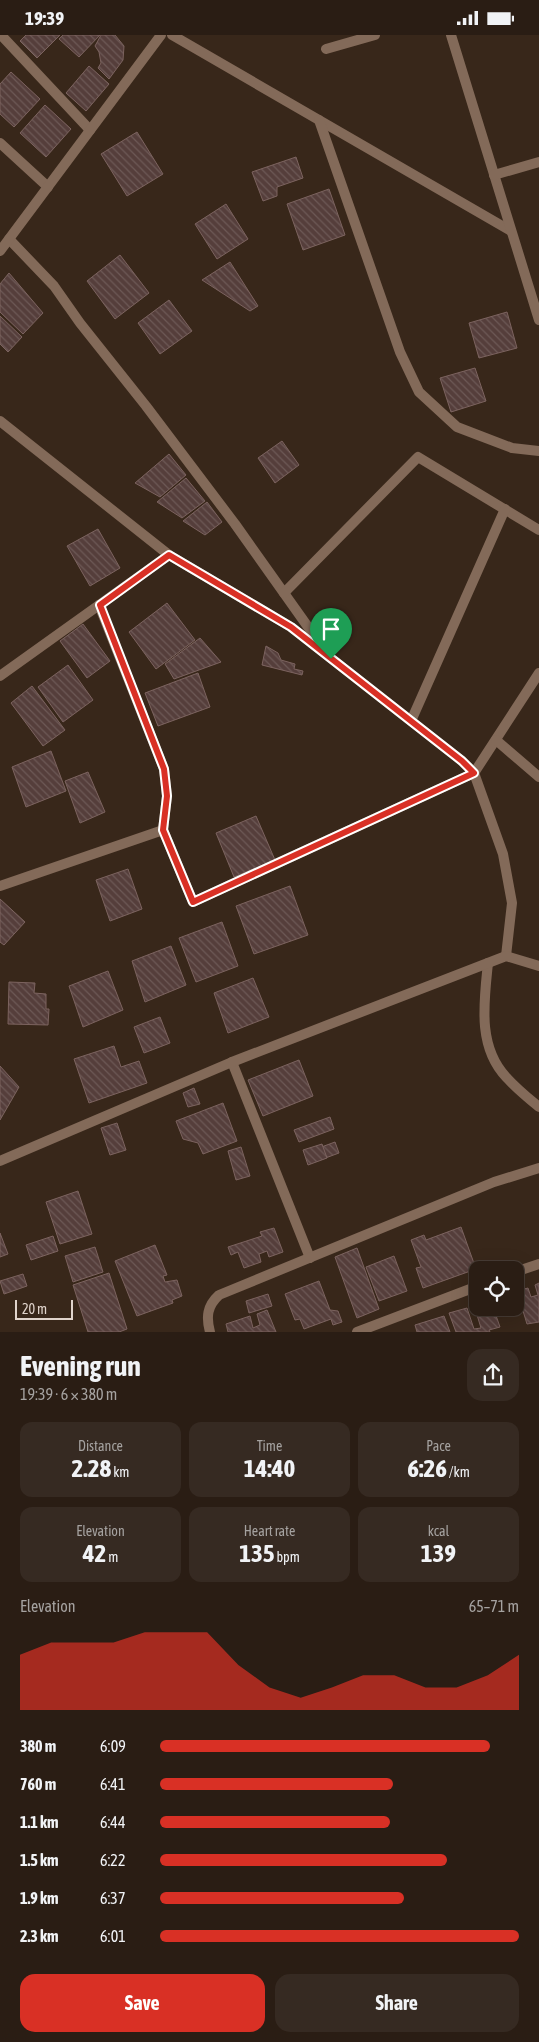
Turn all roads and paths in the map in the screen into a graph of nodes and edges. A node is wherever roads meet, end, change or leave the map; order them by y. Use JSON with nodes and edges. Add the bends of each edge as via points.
{"nodes":[{"id":1,"x":1,"y":35,"type":"edge"},
{"id":2,"x":161,"y":35,"type":"edge"},
{"id":3,"x":172,"y":35,"type":"edge"},
{"id":4,"x":375,"y":35,"type":"edge"},
{"id":5,"x":451,"y":35,"type":"edge"},
{"id":6,"x":326,"y":49,"type":"dead end"},
{"id":7,"x":318,"y":120,"type":"junction"},
{"id":8,"x":90,"y":130,"type":"junction"},
{"id":9,"x":0,"y":143,"type":"edge"},
{"id":10,"x":539,"y":161,"type":"edge"},
{"id":11,"x":494,"y":175,"type":"junction"},
{"id":12,"x":48,"y":187,"type":"junction"},
{"id":13,"x":511,"y":231,"type":"junction"},
{"id":14,"x":9,"y":239,"type":"junction"},
{"id":15,"x":0,"y":251,"type":"edge"},
{"id":16,"x":539,"y":320,"type":"edge"},
{"id":17,"x":0,"y":421,"type":"edge"},
{"id":18,"x":539,"y":451,"type":"edge"},
{"id":19,"x":505,"y":509,"type":"junction"},
{"id":20,"x":539,"y":530,"type":"edge"},
{"id":21,"x":169,"y":555,"type":"junction"},
{"id":22,"x":284,"y":593,"type":"junction"},
{"id":23,"x":100,"y":605,"type":"junction"},
{"id":24,"x":331,"y":659,"type":"junction"},
{"id":25,"x":539,"y":673,"type":"edge"},
{"id":26,"x":0,"y":675,"type":"edge"},
{"id":27,"x":412,"y":721,"type":"junction"},
{"id":28,"x":496,"y":740,"type":"junction"},
{"id":29,"x":474,"y":773,"type":"junction"},
{"id":30,"x":539,"y":777,"type":"edge"},
{"id":31,"x":163,"y":830,"type":"junction"},
{"id":32,"x":0,"y":886,"type":"edge"},
{"id":33,"x":506,"y":956,"type":"junction"},
{"id":34,"x":488,"y":963,"type":"junction"},
{"id":35,"x":539,"y":966,"type":"edge"},
{"id":36,"x":232,"y":1062,"type":"junction"},
{"id":37,"x":539,"y":1107,"type":"edge"},
{"id":38,"x":0,"y":1161,"type":"edge"},
{"id":39,"x":539,"y":1168,"type":"edge"},
{"id":40,"x":310,"y":1257,"type":"junction"},
{"id":41,"x":539,"y":1264,"type":"edge"},
{"id":42,"x":524,"y":1269,"type":"edge"},
{"id":43,"x":469,"y":1289,"type":"edge"},
{"id":44,"x":210,"y":1332,"type":"edge"},
{"id":45,"x":357,"y":1332,"type":"edge"}],
"edges":[{"from":1,"to":8,"type":"street"},
{"from":2,"to":8,"type":"street"},
{"from":3,"to":7,"type":"street"},
{"from":4,"to":6,"type":"street"},
{"from":5,"to":11,"type":"street"},
{"from":7,"to":13,"type":"street"},
{"from":7,"to":18,"type":"street","via":[[400,352],[419,392],[457,427],[512,448]]},
{"from":8,"to":12,"type":"street"},
{"from":9,"to":12,"type":"street"},
{"from":10,"to":11,"type":"street"},
{"from":11,"to":13,"type":"street"},
{"from":12,"to":14,"type":"street"},
{"from":13,"to":16,"type":"street"},
{"from":14,"to":15,"type":"street"},
{"from":14,"to":22,"type":"street","via":[[54,285]]},
{"from":17,"to":21,"type":"street"},
{"from":19,"to":20,"type":"street"},
{"from":19,"to":22,"type":"street","via":[[418,457]]},
{"from":19,"to":27,"type":"street"},
{"from":21,"to":23,"type":"street"},
{"from":21,"to":24,"type":"street","via":[[291,627]]},
{"from":22,"to":24,"type":"street"},
{"from":23,"to":26,"type":"street"},
{"from":23,"to":31,"type":"street","via":[[164,769],[167,796]]},
{"from":24,"to":27,"type":"street"},
{"from":25,"to":28,"type":"street"},
{"from":27,"to":29,"type":"street"},
{"from":28,"to":29,"type":"street"},
{"from":28,"to":30,"type":"street"},
{"from":29,"to":31,"type":"street","via":[[193,902]]},
{"from":29,"to":33,"type":"street","via":[[503,854],[512,903]]},
{"from":31,"to":32,"type":"street"},
{"from":33,"to":34,"type":"street"},
{"from":33,"to":35,"type":"street"},
{"from":34,"to":36,"type":"street"},
{"from":34,"to":37,"type":"street","via":[[484,1007],[492,1056],[506,1077]]},
{"from":36,"to":38,"type":"street"},
{"from":36,"to":40,"type":"street"},
{"from":39,"to":40,"type":"street","via":[[494,1182]]},
{"from":40,"to":44,"type":"street","via":[[219,1295],[208,1309]]},
{"from":41,"to":42,"type":"street"},
{"from":43,"to":45,"type":"street"}]}
